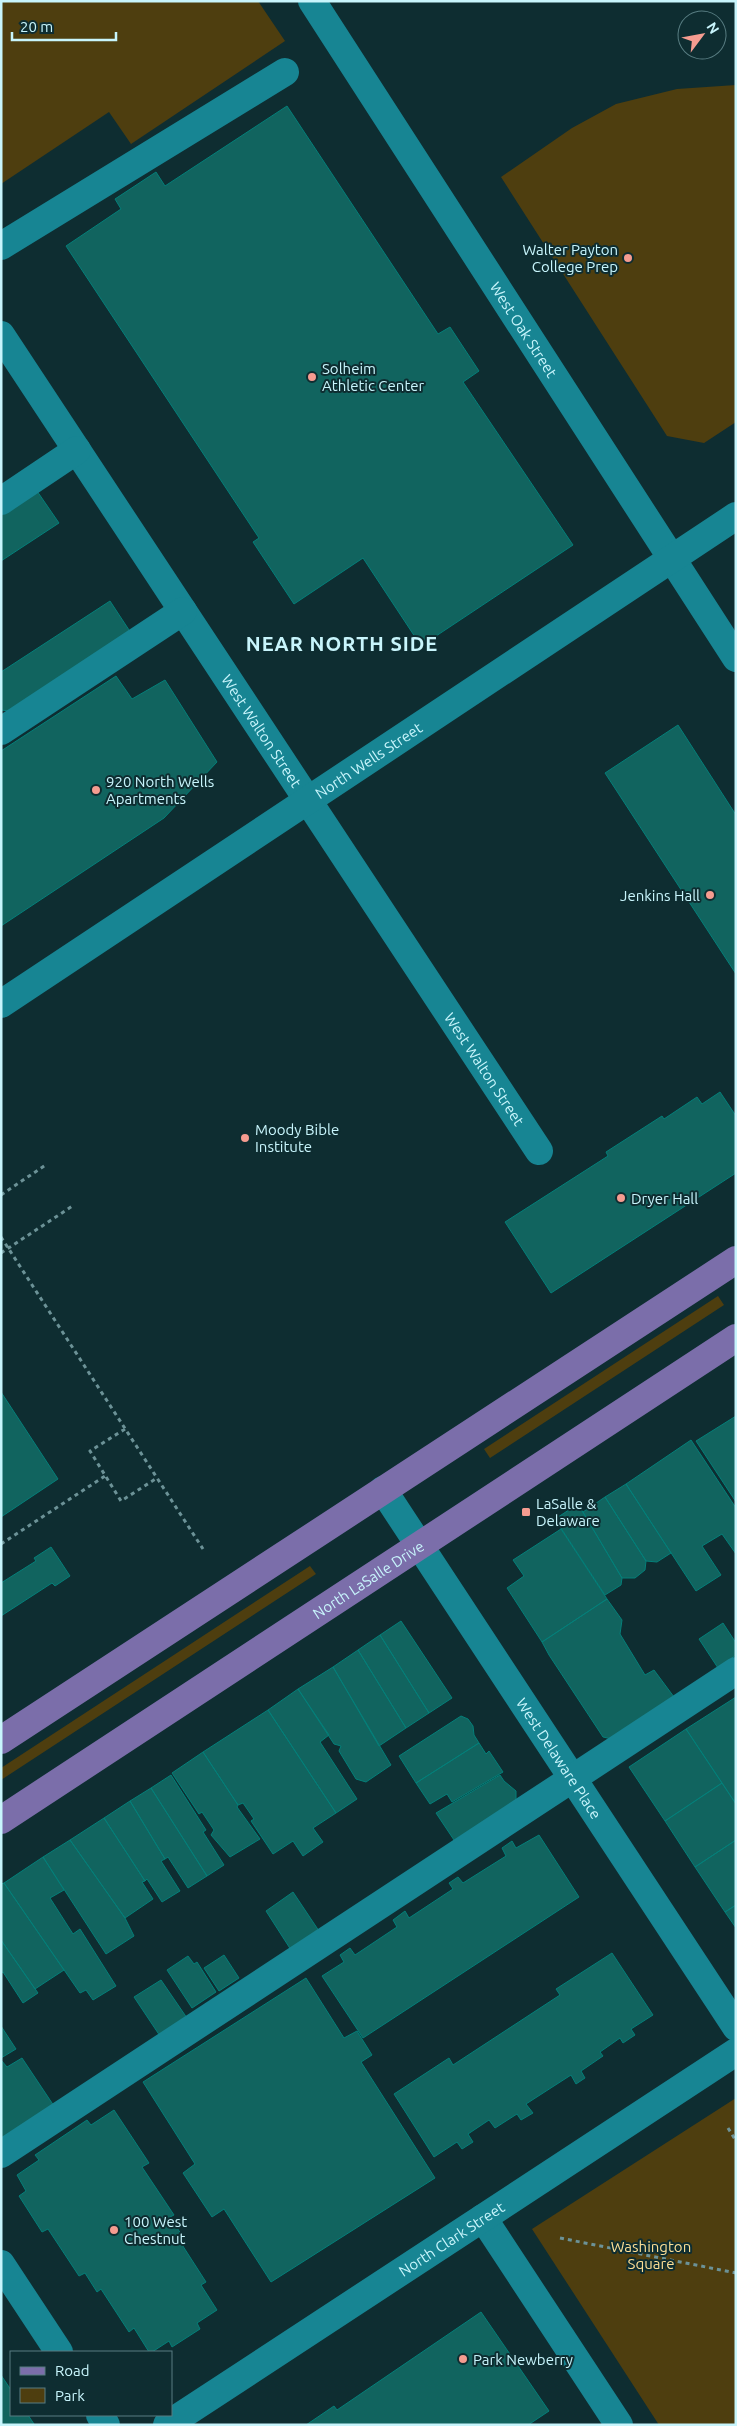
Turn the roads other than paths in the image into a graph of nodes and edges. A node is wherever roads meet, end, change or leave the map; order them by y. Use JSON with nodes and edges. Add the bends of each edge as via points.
{"nodes":[{"id":1,"x":312,"y":1,"type":"edge"},
{"id":2,"x":285,"y":72,"type":"dead end"},
{"id":3,"x":1,"y":246,"type":"edge"},
{"id":4,"x":1,"y":335,"type":"edge"},
{"id":5,"x":77,"y":450,"type":"junction"},
{"id":6,"x":1,"y":501,"type":"edge"},
{"id":7,"x":736,"y":516,"type":"edge"},
{"id":8,"x":672,"y":559,"type":"junction"},
{"id":9,"x":183,"y":611,"type":"junction"},
{"id":10,"x":736,"y":658,"type":"edge"},
{"id":11,"x":1,"y":731,"type":"edge"},
{"id":12,"x":308,"y":800,"type":"junction"},
{"id":13,"x":1,"y":1004,"type":"edge"},
{"id":14,"x":540,"y":1151,"type":"dead end"},
{"id":15,"x":736,"y":1260,"type":"edge"},
{"id":16,"x":736,"y":1338,"type":"edge"},
{"id":17,"x":383,"y":1490,"type":"junction"},
{"id":18,"x":419,"y":1546,"type":"junction"},
{"id":19,"x":736,"y":1671,"type":"edge"},
{"id":20,"x":1,"y":1740,"type":"edge"},
{"id":21,"x":573,"y":1779,"type":"junction"},
{"id":22,"x":1,"y":1820,"type":"edge"},
{"id":23,"x":736,"y":2027,"type":"edge"},
{"id":24,"x":736,"y":2052,"type":"edge"},
{"id":25,"x":1,"y":2154,"type":"edge"},
{"id":26,"x":483,"y":2218,"type":"junction"},
{"id":27,"x":1,"y":2264,"type":"edge"},
{"id":28,"x":58,"y":2351,"type":"edge"},
{"id":29,"x":167,"y":2425,"type":"edge"},
{"id":30,"x":619,"y":2425,"type":"edge"}],
"edges":[{"from":1,"to":8,"type":"street","name":"West Oak Street"},
{"from":2,"to":3,"type":"street"},
{"from":4,"to":5,"type":"street","name":"West Walton Street"},
{"from":5,"to":6,"type":"street"},
{"from":5,"to":9,"type":"street","name":"West Walton Street"},
{"from":7,"to":8,"type":"street","name":"North Wells Street"},
{"from":8,"to":10,"type":"street","name":"West Oak Street"},
{"from":8,"to":12,"type":"street","name":"North Wells Street"},
{"from":9,"to":11,"type":"street"},
{"from":9,"to":12,"type":"street","name":"West Walton Street"},
{"from":12,"to":13,"type":"street","name":"North Wells Street"},
{"from":12,"to":14,"type":"street","name":"West Walton Street"},
{"from":15,"to":17,"type":"main road"},
{"from":16,"to":18,"type":"main road","name":"North LaSalle Drive"},
{"from":17,"to":18,"type":"street","name":"West Delaware Place"},
{"from":17,"to":20,"type":"main road"},
{"from":18,"to":21,"type":"street","name":"West Delaware Place"},
{"from":18,"to":22,"type":"main road","name":"North LaSalle Drive"},
{"from":19,"to":21,"type":"street"},
{"from":21,"to":23,"type":"street","name":"West Delaware Place"},
{"from":21,"to":25,"type":"street"},
{"from":24,"to":26,"type":"street","name":"North Clark Street"},
{"from":26,"to":29,"type":"street","name":"North Clark Street"},
{"from":26,"to":30,"type":"street"},
{"from":27,"to":28,"type":"street"}]}
